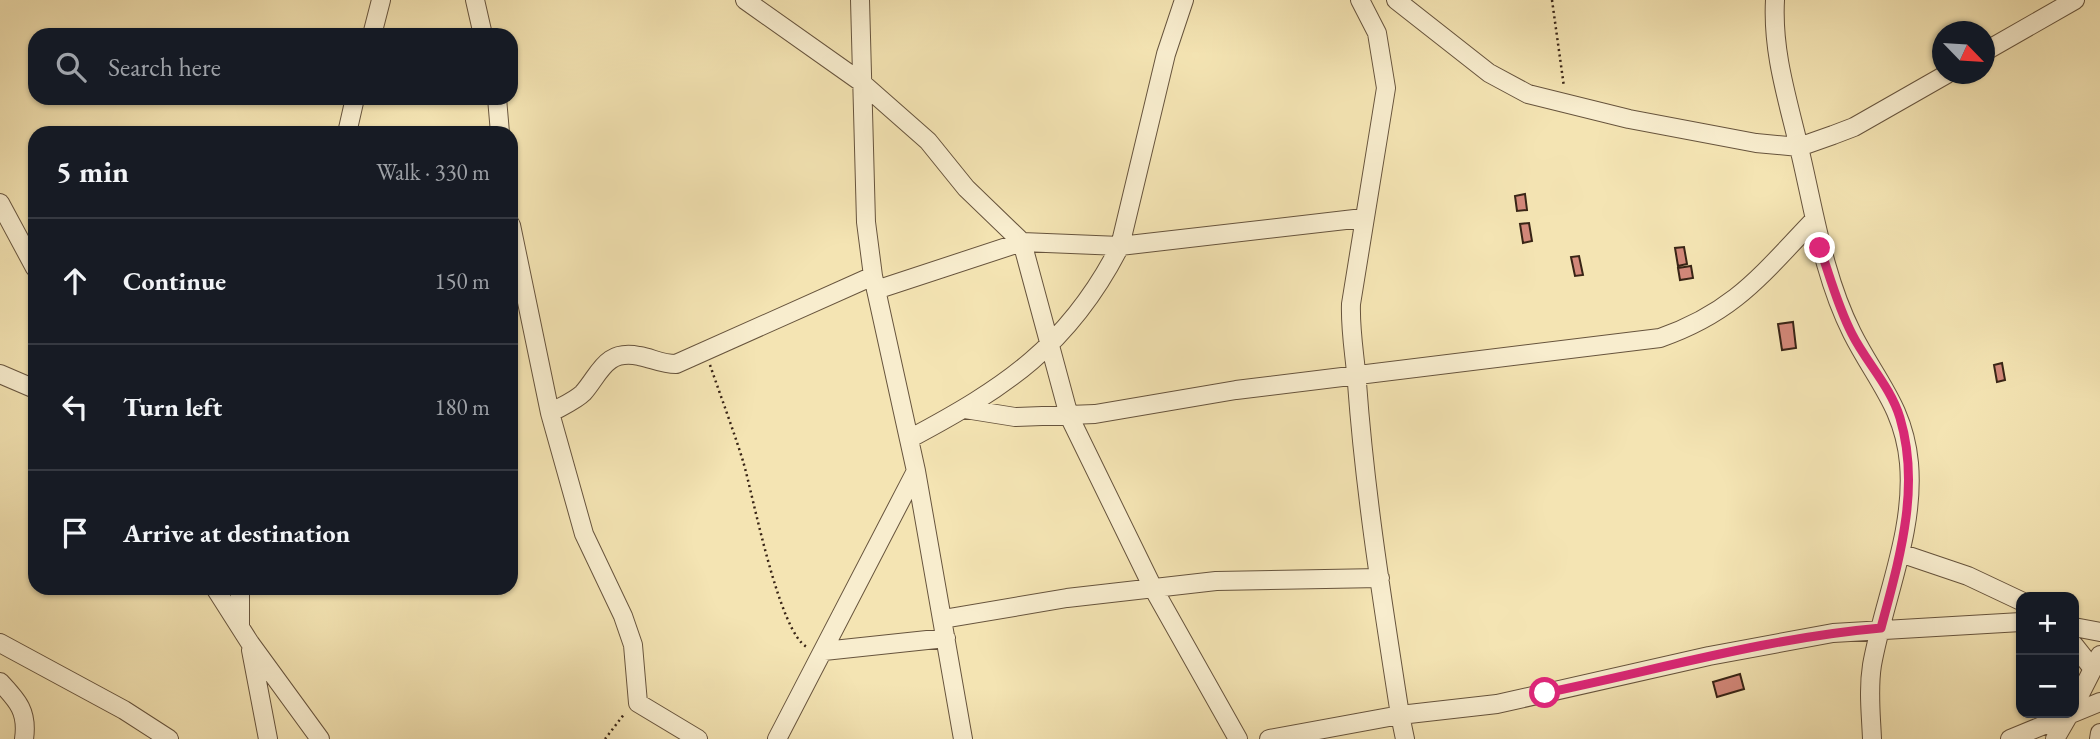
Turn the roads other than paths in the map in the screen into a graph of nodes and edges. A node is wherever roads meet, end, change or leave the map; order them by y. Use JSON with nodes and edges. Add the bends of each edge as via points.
{"nodes":[{"id":1,"x":381,"y":0,"type":"edge"},
{"id":2,"x":475,"y":0,"type":"edge"},
{"id":3,"x":745,"y":0,"type":"edge"},
{"id":4,"x":860,"y":0,"type":"edge"},
{"id":5,"x":1184,"y":0,"type":"edge"},
{"id":6,"x":1360,"y":0,"type":"edge"},
{"id":7,"x":1396,"y":0,"type":"edge"},
{"id":8,"x":1775,"y":0,"type":"edge"},
{"id":9,"x":2075,"y":0,"type":"edge"},
{"id":10,"x":374,"y":28,"type":"edge"},
{"id":11,"x":481,"y":28,"type":"edge"},
{"id":12,"x":1995,"y":46,"type":"edge"},
{"id":13,"x":861,"y":82,"type":"junction"},
{"id":14,"x":1932,"y":83,"type":"edge"},
{"id":15,"x":353,"y":105,"type":"edge"},
{"id":16,"x":498,"y":105,"type":"edge"},
{"id":17,"x":349,"y":126,"type":"edge"},
{"id":18,"x":499,"y":126,"type":"edge"},
{"id":19,"x":1799,"y":147,"type":"junction"},
{"id":20,"x":0,"y":203,"type":"edge"},
{"id":21,"x":1363,"y":218,"type":"junction"},
{"id":22,"x":1815,"y":219,"type":"junction"},
{"id":23,"x":1022,"y":242,"type":"junction"},
{"id":24,"x":1120,"y":246,"type":"junction"},
{"id":25,"x":28,"y":255,"type":"edge"},
{"id":26,"x":518,"y":259,"type":"edge"},
{"id":27,"x":874,"y":283,"type":"junction"},
{"id":28,"x":1052,"y":345,"type":"junction"},
{"id":29,"x":1357,"y":373,"type":"junction"},
{"id":30,"x":0,"y":374,"type":"edge"},
{"id":31,"x":28,"y":386,"type":"edge"},
{"id":32,"x":965,"y":409,"type":"junction"},
{"id":33,"x":550,"y":413,"type":"junction"},
{"id":34,"x":1069,"y":416,"type":"junction"},
{"id":35,"x":909,"y":439,"type":"junction"},
{"id":36,"x":916,"y":471,"type":"junction"},
{"id":37,"x":1900,"y":553,"type":"junction"},
{"id":38,"x":1380,"y":578,"type":"junction"},
{"id":39,"x":1153,"y":588,"type":"junction"},
{"id":40,"x":220,"y":595,"type":"edge"},
{"id":41,"x":240,"y":595,"type":"edge"},
{"id":42,"x":2016,"y":599,"type":"edge"},
{"id":43,"x":943,"y":619,"type":"junction"},
{"id":44,"x":2016,"y":622,"type":"edge"},
{"id":45,"x":240,"y":625,"type":"junction"},
{"id":46,"x":1881,"y":628,"type":"junction"},
{"id":47,"x":2079,"y":628,"type":"edge"},
{"id":48,"x":2100,"y":632,"type":"edge"},
{"id":49,"x":946,"y":638,"type":"junction"},
{"id":50,"x":0,"y":643,"type":"edge"},
{"id":51,"x":250,"y":643,"type":"junction"},
{"id":52,"x":2079,"y":649,"type":"edge"},
{"id":53,"x":824,"y":651,"type":"junction"},
{"id":54,"x":2096,"y":662,"type":"edge"},
{"id":55,"x":0,"y":682,"type":"edge"},
{"id":56,"x":2079,"y":695,"type":"edge"},
{"id":57,"x":2100,"y":702,"type":"edge"},
{"id":58,"x":2079,"y":709,"type":"edge"},
{"id":59,"x":1400,"y":715,"type":"junction"},
{"id":60,"x":2056,"y":718,"type":"edge"},
{"id":61,"x":2067,"y":718,"type":"edge"},
{"id":62,"x":2100,"y":733,"type":"edge"},
{"id":63,"x":24,"y":739,"type":"edge"},
{"id":64,"x":169,"y":739,"type":"edge"},
{"id":65,"x":268,"y":739,"type":"edge"},
{"id":66,"x":320,"y":739,"type":"edge"},
{"id":67,"x":698,"y":739,"type":"edge"},
{"id":68,"x":777,"y":739,"type":"edge"},
{"id":69,"x":963,"y":739,"type":"edge"},
{"id":70,"x":1238,"y":739,"type":"edge"},
{"id":71,"x":1269,"y":739,"type":"edge"},
{"id":72,"x":1405,"y":739,"type":"edge"},
{"id":73,"x":1872,"y":739,"type":"edge"},
{"id":74,"x":2010,"y":739,"type":"edge"},
{"id":75,"x":2055,"y":739,"type":"edge"},
{"id":76,"x":2099,"y":739,"type":"edge"}],
"edges":[{"from":1,"to":10,"type":"street"},
{"from":2,"to":11,"type":"street"},
{"from":3,"to":13,"type":"street"},
{"from":4,"to":13,"type":"street"},
{"from":5,"to":24,"type":"street","via":[[1166,54]]},
{"from":6,"to":21,"type":"street","via":[[1377,33],[1385,88]]},
{"from":7,"to":19,"type":"street","via":[[1508,86],[1566,104],[1707,135]]},
{"from":8,"to":19,"type":"street","via":[[1779,70]]},
{"from":9,"to":12,"type":"street"},
{"from":13,"to":23,"type":"street","via":[[928,141],[966,188]]},
{"from":13,"to":27,"type":"street","via":[[866,222]]},
{"from":14,"to":19,"type":"street","via":[[1854,127]]},
{"from":15,"to":17,"type":"street"},
{"from":16,"to":18,"type":"street"},
{"from":19,"to":22,"type":"street"},
{"from":20,"to":25,"type":"street"},
{"from":21,"to":24,"type":"street"},
{"from":21,"to":29,"type":"street","via":[[1351,304],[1350,337]]},
{"from":22,"to":29,"type":"street","via":[[1738,299],[1660,338]]},
{"from":22,"to":37,"type":"street","via":[[1820,248],[1852,335],[1900,415],[1909,463]]},
{"from":23,"to":24,"type":"street"},
{"from":23,"to":27,"type":"street"},
{"from":23,"to":28,"type":"street"},
{"from":24,"to":28,"type":"street","via":[[1106,274]]},
{"from":26,"to":33,"type":"street"},
{"from":27,"to":33,"type":"street","via":[[676,364],[617,356],[597,370],[582,394]]},
{"from":27,"to":35,"type":"street"},
{"from":28,"to":32,"type":"street"},
{"from":28,"to":34,"type":"street"},
{"from":29,"to":34,"type":"street"},
{"from":29,"to":38,"type":"street","via":[[1362,452]]},
{"from":30,"to":31,"type":"street"},
{"from":32,"to":34,"type":"street","via":[[1015,417]]},
{"from":32,"to":35,"type":"street"},
{"from":33,"to":67,"type":"street","via":[[584,534],[634,645],[638,703]]},
{"from":34,"to":39,"type":"street"},
{"from":35,"to":36,"type":"street"},
{"from":36,"to":43,"type":"street"},
{"from":36,"to":53,"type":"street"},
{"from":37,"to":42,"type":"street"},
{"from":37,"to":46,"type":"street"},
{"from":38,"to":39,"type":"street","via":[[1216,581]]},
{"from":38,"to":59,"type":"street"},
{"from":39,"to":43,"type":"street"},
{"from":39,"to":70,"type":"street"},
{"from":40,"to":45,"type":"street"},
{"from":41,"to":45,"type":"street"},
{"from":43,"to":49,"type":"street"},
{"from":44,"to":46,"type":"street"},
{"from":45,"to":51,"type":"street"},
{"from":46,"to":59,"type":"street","via":[[1709,656],[1497,704]]},
{"from":46,"to":73,"type":"street","via":[[1869,688]]},
{"from":47,"to":48,"type":"street"},
{"from":49,"to":53,"type":"street"},
{"from":49,"to":69,"type":"street"},
{"from":50,"to":64,"type":"street"},
{"from":51,"to":65,"type":"street"},
{"from":51,"to":66,"type":"street"},
{"from":52,"to":54,"type":"street"},
{"from":53,"to":68,"type":"street"},
{"from":54,"to":56,"type":"street"},
{"from":55,"to":63,"type":"street","via":[[22,705]]},
{"from":57,"to":58,"type":"street"},
{"from":59,"to":71,"type":"street"},
{"from":59,"to":72,"type":"street"},
{"from":60,"to":74,"type":"street"},
{"from":61,"to":75,"type":"street"},
{"from":62,"to":76,"type":"street"}]}
